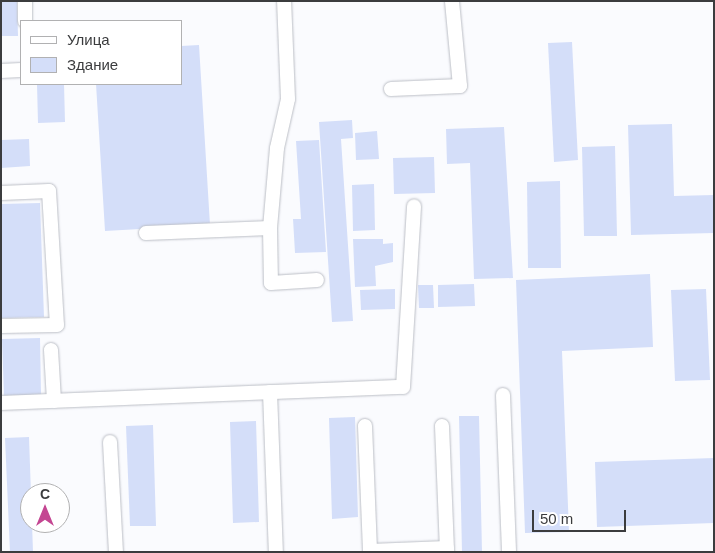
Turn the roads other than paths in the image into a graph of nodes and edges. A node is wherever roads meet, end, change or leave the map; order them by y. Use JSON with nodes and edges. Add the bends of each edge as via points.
{"nodes":[{"id":1,"x":24,"y":1,"type":"edge"},
{"id":2,"x":284,"y":1,"type":"edge"},
{"id":3,"x":452,"y":1,"type":"edge"},
{"id":4,"x":25,"y":20,"type":"edge"},
{"id":5,"x":20,"y":70,"type":"edge"},
{"id":6,"x":1,"y":71,"type":"edge"},
{"id":7,"x":391,"y":89,"type":"dead end"},
{"id":8,"x":1,"y":193,"type":"edge"},
{"id":9,"x":414,"y":206,"type":"dead end"},
{"id":10,"x":270,"y":228,"type":"junction"},
{"id":11,"x":146,"y":233,"type":"dead end"},
{"id":12,"x":317,"y":280,"type":"dead end"},
{"id":13,"x":1,"y":326,"type":"edge"},
{"id":14,"x":51,"y":350,"type":"dead end"},
{"id":15,"x":270,"y":392,"type":"junction"},
{"id":16,"x":503,"y":395,"type":"dead end"},
{"id":17,"x":54,"y":401,"type":"junction"},
{"id":18,"x":1,"y":403,"type":"edge"},
{"id":19,"x":366,"y":426,"type":"dead end"},
{"id":20,"x":442,"y":426,"type":"dead end"},
{"id":21,"x":110,"y":442,"type":"dead end"},
{"id":22,"x":447,"y":550,"type":"edge"},
{"id":23,"x":116,"y":552,"type":"edge"},
{"id":24,"x":276,"y":552,"type":"edge"},
{"id":25,"x":508,"y":552,"type":"edge"}],
"edges":[{"from":1,"to":4,"type":"lane"},
{"from":2,"to":10,"type":"lane","via":[[288,99],[278,148]]},
{"from":3,"to":7,"type":"lane","via":[[460,86]]},
{"from":5,"to":6,"type":"lane"},
{"from":8,"to":13,"type":"lane","via":[[49,191],[57,325]]},
{"from":9,"to":15,"type":"lane","via":[[403,387]]},
{"from":10,"to":11,"type":"lane"},
{"from":10,"to":12,"type":"lane","via":[[271,282]]},
{"from":14,"to":17,"type":"lane"},
{"from":15,"to":17,"type":"lane"},
{"from":15,"to":24,"type":"lane"},
{"from":16,"to":25,"type":"lane"},
{"from":17,"to":18,"type":"lane"},
{"from":19,"to":22,"type":"lane","via":[[370,551]]},
{"from":20,"to":22,"type":"lane"},
{"from":21,"to":23,"type":"lane"}]}
